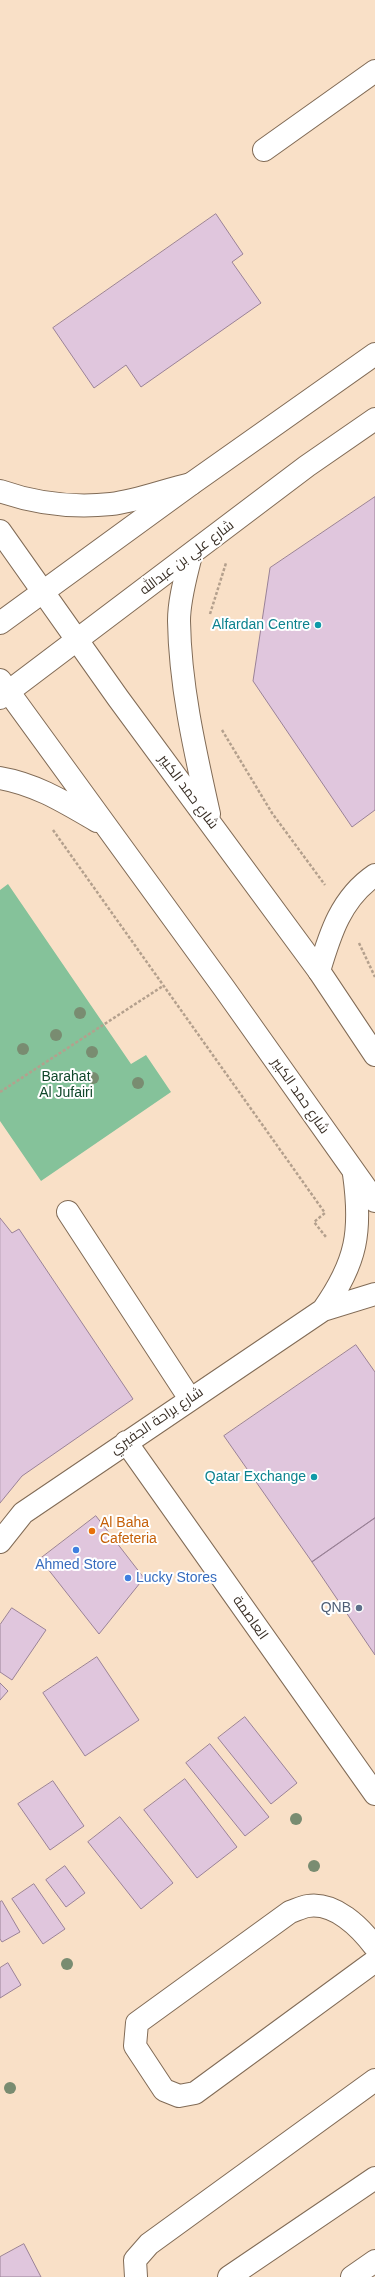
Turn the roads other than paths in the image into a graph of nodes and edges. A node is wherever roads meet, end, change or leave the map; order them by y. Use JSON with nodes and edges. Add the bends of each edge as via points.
{"nodes":[{"id":1,"x":375,"y":71,"type":"edge"},
{"id":2,"x":264,"y":150,"type":"dead end"},
{"id":3,"x":375,"y":354,"type":"edge"},
{"id":4,"x":375,"y":419,"type":"edge"},
{"id":5,"x":191,"y":484,"type":"junction"},
{"id":6,"x":0,"y":491,"type":"edge"},
{"id":7,"x":0,"y":531,"type":"edge"},
{"id":8,"x":191,"y":555,"type":"junction"},
{"id":9,"x":44,"y":591,"type":"junction"},
{"id":10,"x":0,"y":623,"type":"edge"},
{"id":11,"x":77,"y":641,"type":"junction"},
{"id":12,"x":3,"y":690,"type":"edge"},
{"id":13,"x":0,"y":778,"type":"edge"},
{"id":14,"x":212,"y":823,"type":"junction"},
{"id":15,"x":105,"y":825,"type":"junction"},
{"id":16,"x":375,"y":875,"type":"edge"},
{"id":17,"x":319,"y":971,"type":"junction"},
{"id":18,"x":375,"y":1055,"type":"edge"},
{"id":19,"x":354,"y":1174,"type":"junction"},
{"id":20,"x":375,"y":1201,"type":"edge"},
{"id":21,"x":68,"y":1212,"type":"dead end"},
{"id":22,"x":375,"y":1294,"type":"edge"},
{"id":23,"x":323,"y":1310,"type":"junction"},
{"id":24,"x":190,"y":1399,"type":"junction"},
{"id":25,"x":126,"y":1442,"type":"junction"},
{"id":26,"x":0,"y":1542,"type":"edge"},
{"id":27,"x":375,"y":1794,"type":"edge"},
{"id":28,"x":375,"y":1947,"type":"edge"},
{"id":29,"x":375,"y":1961,"type":"edge"},
{"id":30,"x":375,"y":2080,"type":"edge"},
{"id":31,"x":375,"y":2178,"type":"edge"},
{"id":32,"x":375,"y":2261,"type":"edge"},
{"id":33,"x":136,"y":2277,"type":"edge"},
{"id":34,"x":229,"y":2277,"type":"edge"},
{"id":35,"x":352,"y":2277,"type":"edge"}],
"edges":[{"from":1,"to":2,"type":"street"},
{"from":3,"to":5,"type":"street"},
{"from":4,"to":8,"type":"street","name":"شارع علي بن عبدالله","via":[[307,466]]},
{"from":5,"to":6,"type":"street","via":[[112,504],[57,506]]},
{"from":5,"to":9,"type":"street"},
{"from":7,"to":9,"type":"street","name":"شارع حمد الكبير"},
{"from":8,"to":11,"type":"street","name":"شارع علي بن عبدالله"},
{"from":8,"to":14,"type":"street","via":[[183,586],[179,620],[191,734]]},
{"from":9,"to":10,"type":"street"},
{"from":9,"to":11,"type":"street","name":"شارع حمد الكبير"},
{"from":11,"to":12,"type":"street","name":"شارع علي بن عبدالله"},
{"from":11,"to":14,"type":"street","name":"شارع حمد الكبير"},
{"from":12,"to":15,"type":"street","name":"شارع حمد الكبير"},
{"from":13,"to":15,"type":"street","via":[[44,791]]},
{"from":14,"to":17,"type":"street","name":"شارع حمد الكبير"},
{"from":15,"to":19,"type":"street","name":"شارع حمد الكبير","via":[[224,988]]},
{"from":16,"to":17,"type":"street","via":[[360,886],[342,908]]},
{"from":17,"to":18,"type":"street","name":"شارع حمد الكبير"},
{"from":19,"to":20,"type":"street","name":"شارع حمد الكبير"},
{"from":19,"to":23,"type":"street","name":"شارع براحة الجفيري","via":[[359,1204],[357,1235],[349,1265],[338,1289]]},
{"from":21,"to":24,"type":"street"},
{"from":22,"to":23,"type":"street","name":"شارع براحة الجفيري"},
{"from":23,"to":24,"type":"street","name":"شارع براحة الجفيري"},
{"from":24,"to":25,"type":"street","name":"شارع براحة الجفيري"},
{"from":25,"to":26,"type":"street","name":"شارع براحة الجفيري","via":[[23,1513]]},
{"from":25,"to":27,"type":"street","name":"العاصمة"},
{"from":28,"to":29,"type":"street","via":[[364,1932],[342,1914],[320,1906],[308,1906],[290,1912],[136,2023],[135,2046],[164,2090],[179,2096],[195,2093]]},
{"from":30,"to":33,"type":"street","via":[[149,2244],[135,2260]]},
{"from":31,"to":34,"type":"street"},
{"from":32,"to":35,"type":"street"}]}
